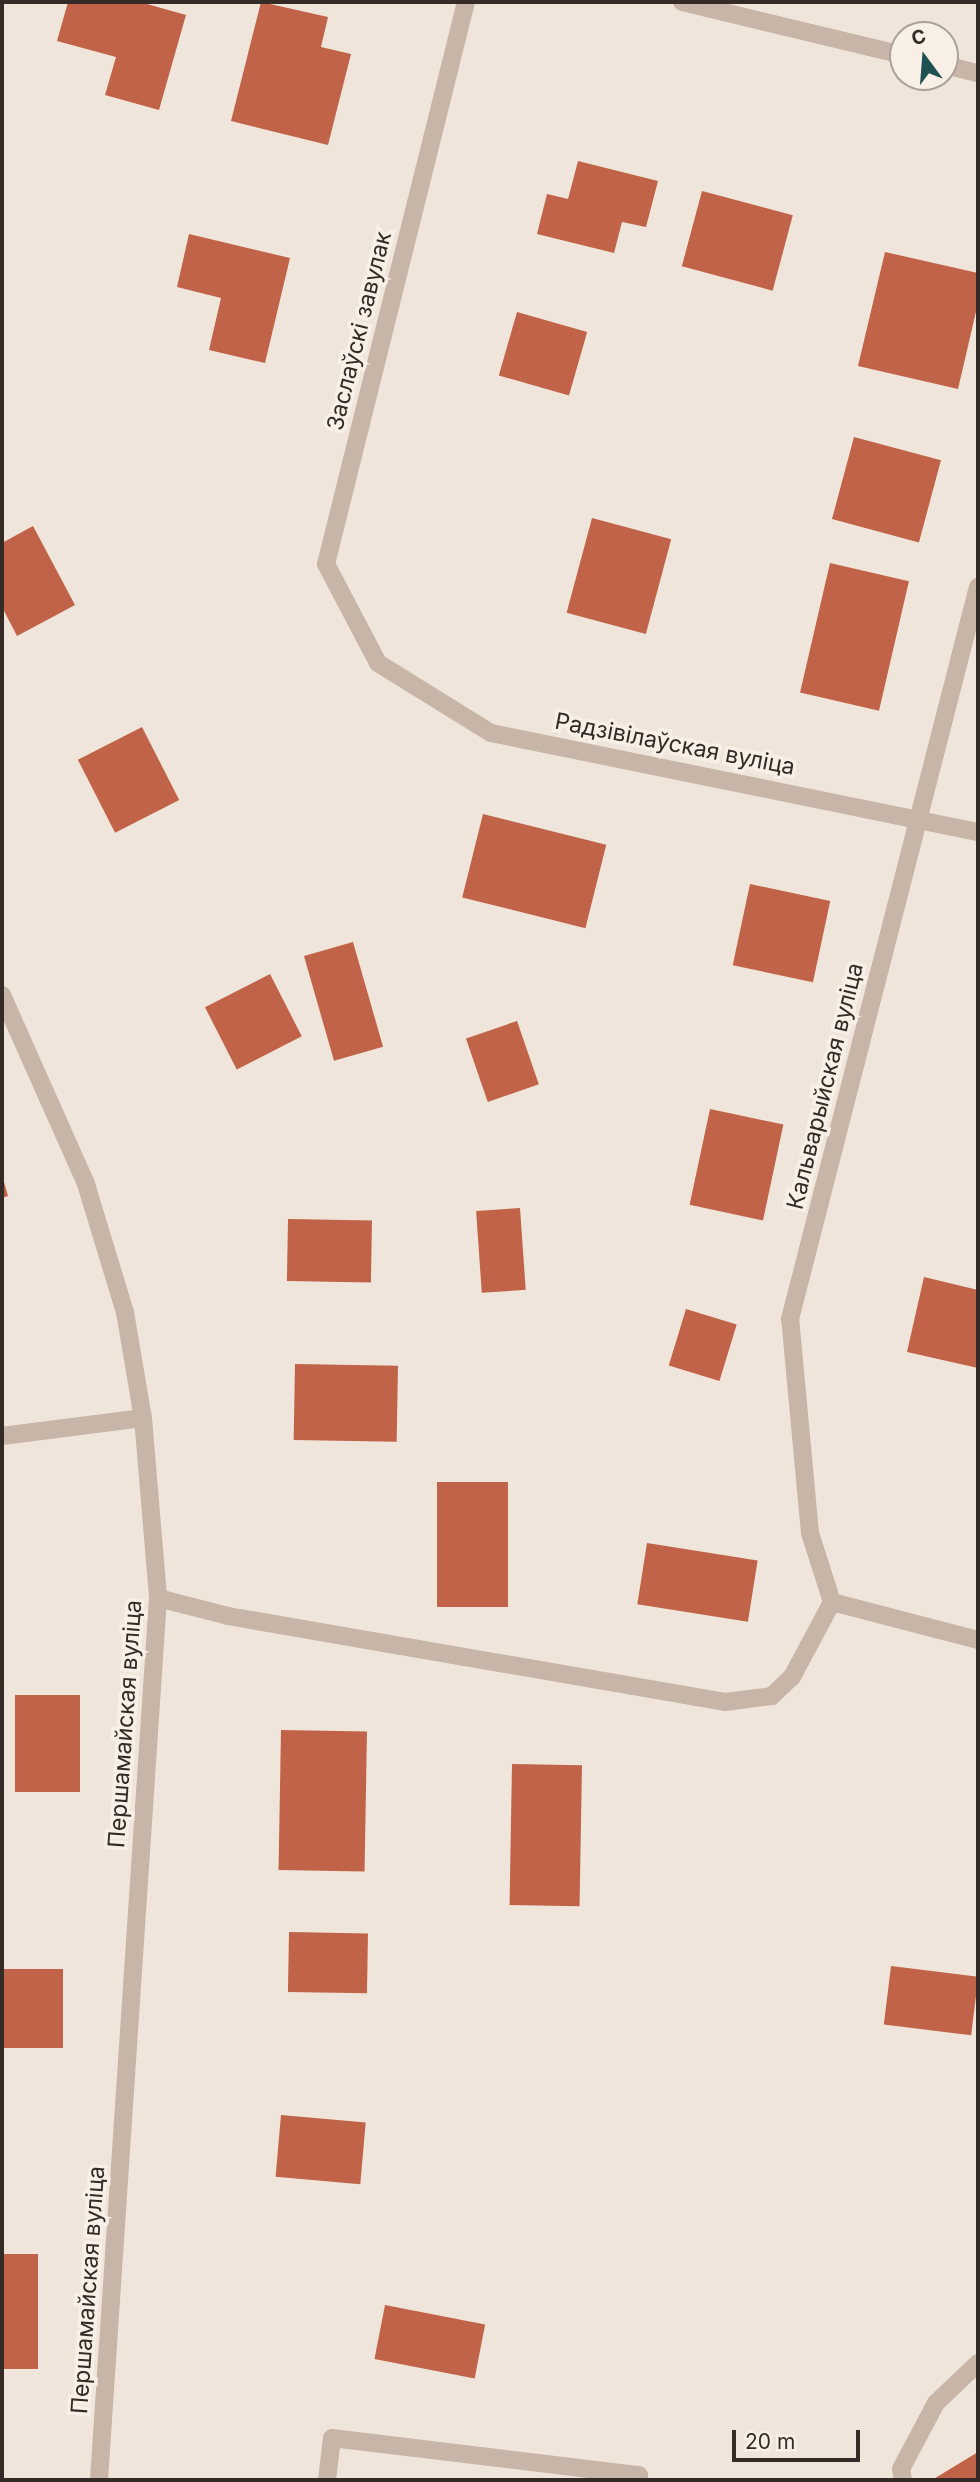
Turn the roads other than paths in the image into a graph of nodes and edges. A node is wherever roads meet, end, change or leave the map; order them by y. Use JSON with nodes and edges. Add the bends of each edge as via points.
{"nodes":[{"id":1,"x":466,"y":2,"type":"edge"},
{"id":2,"x":682,"y":2,"type":"edge"},
{"id":3,"x":889,"y":52,"type":"edge"},
{"id":4,"x":959,"y":68,"type":"edge"},
{"id":5,"x":978,"y":73,"type":"edge"},
{"id":6,"x":978,"y":587,"type":"edge"},
{"id":7,"x":378,"y":663,"type":"joint"},
{"id":8,"x":919,"y":816,"type":"junction"},
{"id":9,"x":978,"y":832,"type":"edge"},
{"id":10,"x":2,"y":995,"type":"edge"},
{"id":11,"x":144,"y":1418,"type":"junction"},
{"id":12,"x":2,"y":1436,"type":"edge"},
{"id":13,"x":158,"y":1598,"type":"junction"},
{"id":14,"x":832,"y":1602,"type":"junction"},
{"id":15,"x":978,"y":1640,"type":"edge"},
{"id":16,"x":978,"y":2363,"type":"edge"},
{"id":17,"x":99,"y":2480,"type":"edge"},
{"id":18,"x":327,"y":2480,"type":"edge"},
{"id":19,"x":639,"y":2480,"type":"edge"},
{"id":20,"x":903,"y":2480,"type":"edge"}],
"edges":[{"from":1,"to":7,"type":"street","name":"Заслаўскі завулак","via":[[326,565]]},
{"from":2,"to":3,"type":"street"},
{"from":4,"to":5,"type":"street"},
{"from":6,"to":8,"type":"street","name":"Кальварыйская вуліца"},
{"from":7,"to":8,"type":"street","name":"Радзівілаўская вуліца","via":[[491,733]]},
{"from":8,"to":9,"type":"street","name":"Радзівілаўская вуліца"},
{"from":8,"to":14,"type":"street","name":"Кальварыйская вуліца","via":[[790,1319],[810,1533]]},
{"from":10,"to":11,"type":"street","name":"Першамайская вуліца","via":[[86,1184],[125,1312]]},
{"from":11,"to":12,"type":"street"},
{"from":11,"to":13,"type":"street","name":"Першамайская вуліца"},
{"from":13,"to":14,"type":"street","via":[[228,1616],[725,1702],[772,1696],[809,1652]]},
{"from":13,"to":17,"type":"street","name":"Першамайская вуліца"},
{"from":14,"to":15,"type":"street"},
{"from":16,"to":20,"type":"street","via":[[936,2403],[901,2469]]},
{"from":18,"to":19,"type":"street","via":[[332,2438],[639,2475]]}]}
